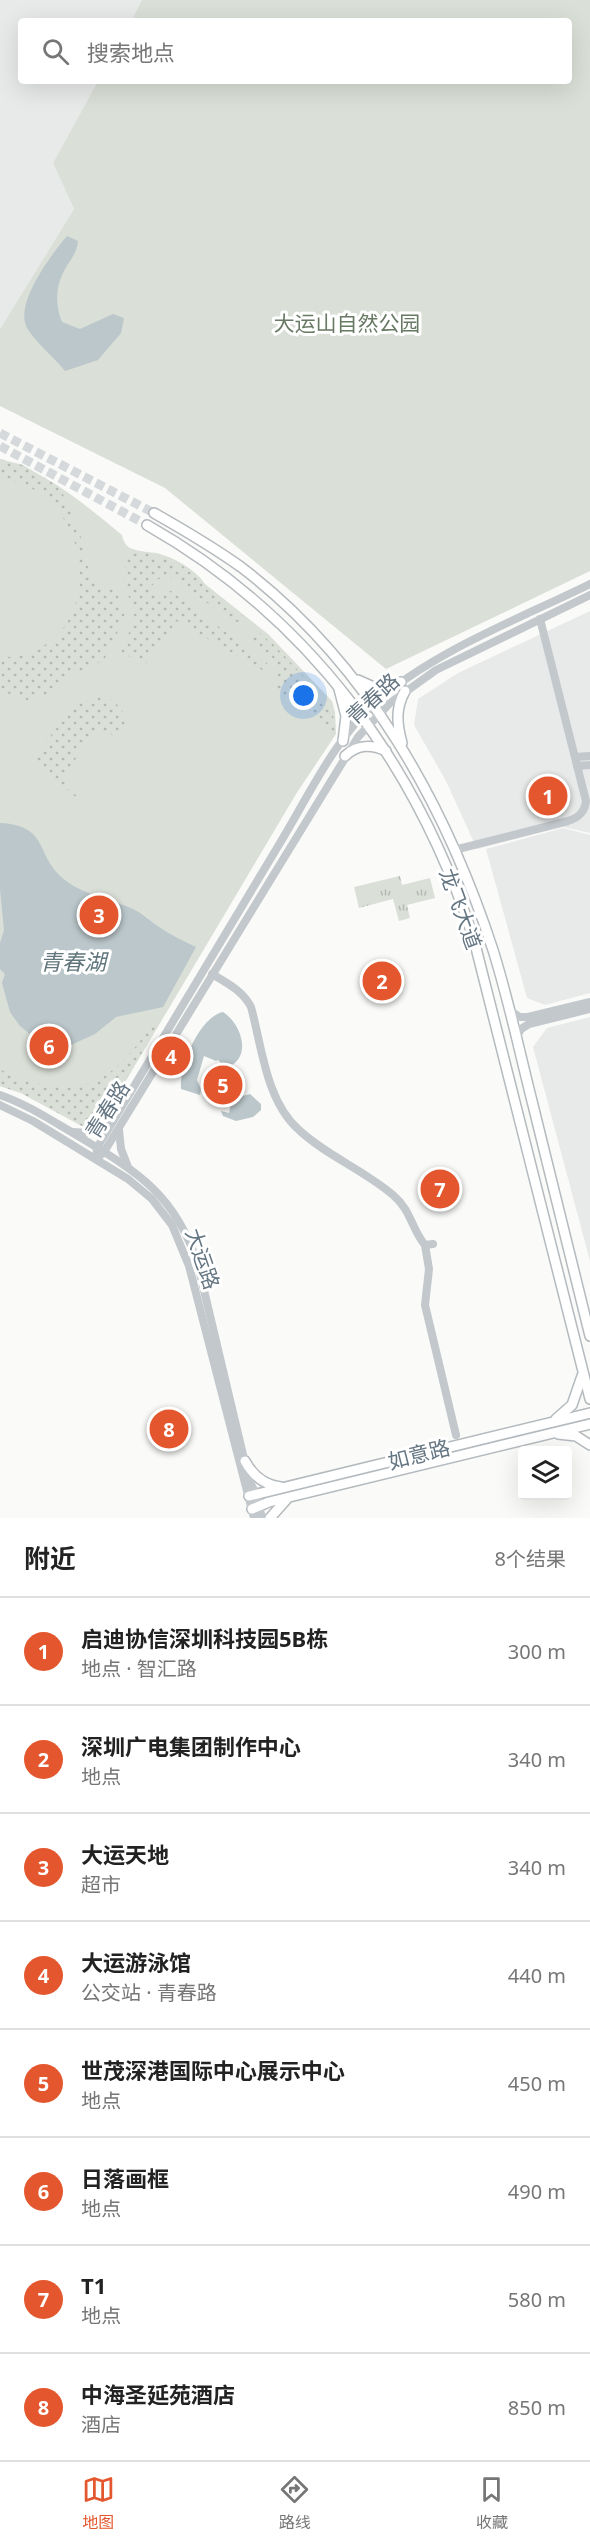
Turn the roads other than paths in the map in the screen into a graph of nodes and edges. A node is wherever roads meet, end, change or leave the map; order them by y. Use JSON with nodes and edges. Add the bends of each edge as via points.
{"nodes":[{"id":1,"x":154,"y":513,"type":"tunnel mouth"},
{"id":2,"x":147,"y":525,"type":"tunnel mouth"},
{"id":3,"x":590,"y":584,"type":"edge"},
{"id":4,"x":590,"y":595,"type":"edge"},
{"id":5,"x":540,"y":619,"type":"junction"},
{"id":6,"x":353,"y":678,"type":"junction"},
{"id":7,"x":337,"y":683,"type":"junction"},
{"id":8,"x":403,"y":687,"type":"junction"},
{"id":9,"x":374,"y":705,"type":"junction"},
{"id":10,"x":380,"y":713,"type":"junction"},
{"id":11,"x":363,"y":716,"type":"junction"},
{"id":12,"x":369,"y":725,"type":"junction"},
{"id":13,"x":343,"y":741,"type":"junction"},
{"id":14,"x":388,"y":751,"type":"junction"},
{"id":15,"x":404,"y":751,"type":"junction"},
{"id":16,"x":345,"y":756,"type":"junction"},
{"id":17,"x":590,"y":756,"type":"edge"},
{"id":18,"x":576,"y":761,"type":"junction"},
{"id":19,"x":590,"y":765,"type":"edge"},
{"id":20,"x":454,"y":850,"type":"junction"},
{"id":21,"x":212,"y":974,"type":"junction"},
{"id":22,"x":590,"y":1002,"type":"edge"},
{"id":23,"x":590,"y":1009,"type":"edge"},
{"id":24,"x":509,"y":1010,"type":"junction"},
{"id":25,"x":516,"y":1038,"type":"junction"},
{"id":26,"x":0,"y":1095,"type":"edge"},
{"id":27,"x":0,"y":1105,"type":"edge"},
{"id":28,"x":112,"y":1122,"type":"junction"},
{"id":29,"x":120,"y":1127,"type":"junction"},
{"id":30,"x":68,"y":1131,"type":"junction"},
{"id":31,"x":97,"y":1148,"type":"junction"},
{"id":32,"x":104,"y":1152,"type":"junction"},
{"id":33,"x":96,"y":1159,"type":"junction"},
{"id":34,"x":129,"y":1168,"type":"junction"},
{"id":35,"x":590,"y":1336,"type":"edge"},
{"id":36,"x":583,"y":1371,"type":"junction"},
{"id":37,"x":590,"y":1400,"type":"edge"},
{"id":38,"x":590,"y":1413,"type":"edge"},
{"id":39,"x":552,"y":1422,"type":"junction"},
{"id":40,"x":590,"y":1424,"type":"edge"},
{"id":41,"x":550,"y":1434,"type":"junction"},
{"id":42,"x":456,"y":1435,"type":"dead end"},
{"id":43,"x":590,"y":1444,"type":"edge"},
{"id":44,"x":245,"y":1461,"type":"junction"},
{"id":45,"x":287,"y":1487,"type":"junction"},
{"id":46,"x":253,"y":1495,"type":"junction"},
{"id":47,"x":290,"y":1497,"type":"junction"},
{"id":48,"x":255,"y":1511,"type":"edge"},
{"id":49,"x":262,"y":1518,"type":"edge"},
{"id":50,"x":270,"y":1518,"type":"edge"}],
"edges":[{"from":1,"to":6,"type":"main road","name":"龙飞大道","via":[[219,552],[262,585]]},
{"from":2,"to":7,"type":"main road","name":"龙飞大道","via":[[228,578],[300,643]]},
{"from":3,"to":8,"type":"street","name":"青春路","via":[[439,658]]},
{"from":4,"to":5,"type":"street","name":"青春路"},
{"from":5,"to":8,"type":"street","name":"青春路"},
{"from":5,"to":18,"type":"street"},
{"from":6,"to":8,"type":"main road","via":[[376,688]]},
{"from":6,"to":9,"type":"main road","name":"龙飞大道"},
{"from":7,"to":11,"type":"main road","name":"龙飞大道"},
{"from":7,"to":13,"type":"main road","via":[[346,716]]},
{"from":8,"to":9,"type":"street","name":"青春路"},
{"from":8,"to":10,"type":"street","name":"青春路"},
{"from":8,"to":15,"type":"main road","via":[[397,717]]},
{"from":9,"to":10,"type":"main road","name":"龙飞大道"},
{"from":9,"to":11,"type":"street","name":"青春路"},
{"from":10,"to":12,"type":"street","name":"青春路"},
{"from":10,"to":15,"type":"main road","name":"龙飞大道"},
{"from":11,"to":12,"type":"main road","name":"龙飞大道"},
{"from":11,"to":13,"type":"street","name":"青春路"},
{"from":12,"to":14,"type":"main road","name":"龙飞大道"},
{"from":12,"to":16,"type":"street","name":"青春路"},
{"from":13,"to":28,"type":"street","name":"青春路"},
{"from":14,"to":16,"type":"main road","via":[[366,746]]},
{"from":14,"to":36,"type":"main road","name":"龙飞大道","via":[[440,856],[474,940]]},
{"from":15,"to":20,"type":"main road","name":"龙飞大道"},
{"from":16,"to":21,"type":"street","name":"青春路"},
{"from":17,"to":18,"type":"street"},
{"from":18,"to":19,"type":"street"},
{"from":18,"to":20,"type":"street","via":[[586,801],[578,817]]},
{"from":20,"to":24,"type":"main road","name":"龙飞大道","via":[[486,932]]},
{"from":21,"to":29,"type":"street","name":"青春路"},
{"from":21,"to":42,"type":"street","via":[[242,994],[251,1007],[270,1082],[286,1115],[308,1138],[392,1194],[410,1215],[419,1238],[429,1244],[425,1305]]},
{"from":22,"to":24,"type":"street","via":[[528,1017]]},
{"from":23,"to":25,"type":"street","via":[[529,1024]]},
{"from":24,"to":25,"type":"main road","name":"龙飞大道"},
{"from":25,"to":35,"type":"main road","name":"龙飞大道"},
{"from":26,"to":30,"type":"street","name":"大运路"},
{"from":27,"to":33,"type":"street","name":"大运路"},
{"from":28,"to":30,"type":"street","via":[[88,1133]]},
{"from":28,"to":31,"type":"street","name":"青春路"},
{"from":29,"to":32,"type":"street","name":"青春路"},
{"from":29,"to":34,"type":"street","via":[[120,1149]]},
{"from":30,"to":31,"type":"street","name":"大运路"},
{"from":31,"to":32,"type":"street","name":"大运路"},
{"from":31,"to":33,"type":"street","name":"青春路"},
{"from":32,"to":33,"type":"street","name":"青春路"},
{"from":32,"to":34,"type":"street","name":"大运路"},
{"from":33,"to":46,"type":"street","name":"大运路","via":[[140,1188],[179,1237],[243,1481]]},
{"from":34,"to":44,"type":"street","name":"大运路","via":[[167,1202],[193,1249]]},
{"from":36,"to":37,"type":"main road","name":"龙飞大道"},
{"from":36,"to":39,"type":"main road","via":[[572,1405]]},
{"from":38,"to":39,"type":"main road","name":"如意路"},
{"from":39,"to":45,"type":"main road","name":"如意路"},
{"from":40,"to":41,"type":"main road","name":"如意路"},
{"from":41,"to":43,"type":"main road","via":[[576,1436]]},
{"from":41,"to":47,"type":"main road","name":"如意路"},
{"from":44,"to":45,"type":"main road","via":[[261,1480]]},
{"from":44,"to":46,"type":"street","name":"大运路"},
{"from":45,"to":46,"type":"main road","name":"如意路"},
{"from":46,"to":48,"type":"street","name":"大运路"},
{"from":47,"to":48,"type":"main road","name":"如意路"},
{"from":47,"to":50,"type":"main road"},
{"from":48,"to":49,"type":"street","name":"大运路"}]}
